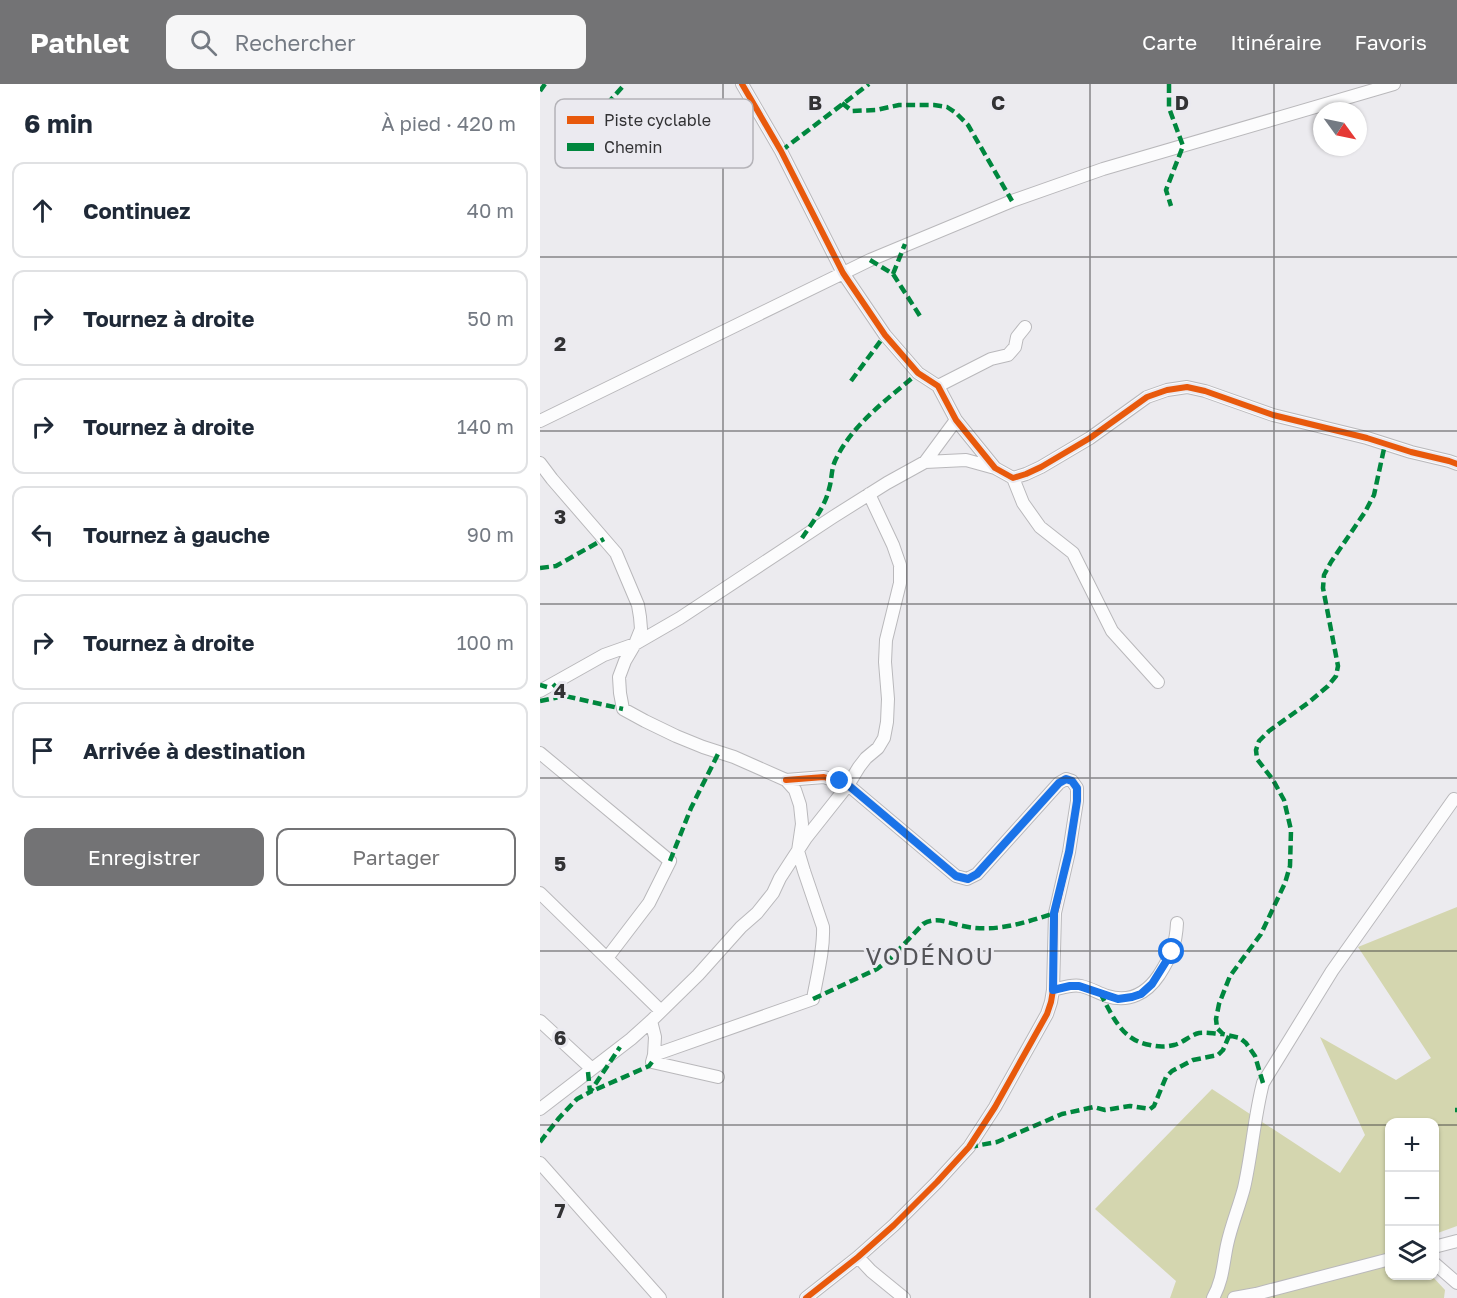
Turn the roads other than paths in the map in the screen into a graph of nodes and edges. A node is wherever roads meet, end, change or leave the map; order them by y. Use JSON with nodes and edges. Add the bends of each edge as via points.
{"nodes":[{"id":1,"x":742,"y":84,"type":"edge"},
{"id":2,"x":1394,"y":84,"type":"edge"},
{"id":3,"x":751,"y":99,"type":"edge"},
{"id":4,"x":753,"y":103,"type":"edge"},
{"id":5,"x":843,"y":273,"type":"junction"},
{"id":6,"x":1025,"y":327,"type":"dead end"},
{"id":7,"x":938,"y":386,"type":"junction"},
{"id":8,"x":956,"y":420,"type":"junction"},
{"id":9,"x":540,"y":421,"type":"edge"},
{"id":10,"x":926,"y":462,"type":"junction"},
{"id":11,"x":540,"y":463,"type":"edge"},
{"id":12,"x":1457,"y":464,"type":"edge"},
{"id":13,"x":995,"y":468,"type":"junction"},
{"id":14,"x":1013,"y":478,"type":"junction"},
{"id":15,"x":869,"y":494,"type":"junction"},
{"id":16,"x":635,"y":644,"type":"junction"},
{"id":17,"x":1158,"y":682,"type":"dead end"},
{"id":18,"x":540,"y":691,"type":"edge"},
{"id":19,"x":540,"y":753,"type":"edge"},
{"id":20,"x":786,"y":780,"type":"junction"},
{"id":21,"x":848,"y":785,"type":"junction"},
{"id":22,"x":1454,"y":799,"type":"dead end"},
{"id":23,"x":798,"y":851,"type":"junction"},
{"id":24,"x":540,"y":893,"type":"edge"},
{"id":25,"x":1177,"y":923,"type":"dead end"},
{"id":26,"x":607,"y":958,"type":"junction"},
{"id":27,"x":1053,"y":990,"type":"junction"},
{"id":28,"x":661,"y":1011,"type":"junction"},
{"id":29,"x":651,"y":1021,"type":"junction"},
{"id":30,"x":540,"y":1022,"type":"edge"},
{"id":31,"x":654,"y":1055,"type":"junction"},
{"id":32,"x":592,"y":1069,"type":"junction"},
{"id":33,"x":718,"y":1077,"type":"dead end"},
{"id":34,"x":540,"y":1109,"type":"edge"},
{"id":35,"x":540,"y":1163,"type":"edge"},
{"id":36,"x":1457,"y":1241,"type":"edge"},
{"id":37,"x":1439,"y":1246,"type":"edge"},
{"id":38,"x":858,"y":1257,"type":"junction"},
{"id":39,"x":1385,"y":1260,"type":"edge"},
{"id":40,"x":1439,"y":1267,"type":"edge"},
{"id":41,"x":1457,"y":1283,"type":"edge"},
{"id":42,"x":660,"y":1298,"type":"edge"},
{"id":43,"x":806,"y":1298,"type":"edge"},
{"id":44,"x":904,"y":1298,"type":"edge"},
{"id":45,"x":1213,"y":1298,"type":"edge"},
{"id":46,"x":1234,"y":1298,"type":"edge"}],
"edges":[{"from":1,"to":3,"type":"street"},
{"from":2,"to":5,"type":"street","via":[[1103,169],[1012,201]]},
{"from":4,"to":5,"type":"street"},
{"from":5,"to":7,"type":"street","via":[[885,335],[918,374]]},
{"from":5,"to":9,"type":"street"},
{"from":6,"to":7,"type":"street","via":[[1008,355],[991,359]]},
{"from":7,"to":8,"type":"street"},
{"from":8,"to":10,"type":"street"},
{"from":8,"to":13,"type":"street"},
{"from":10,"to":13,"type":"street","via":[[966,460]]},
{"from":10,"to":15,"type":"street"},
{"from":11,"to":16,"type":"street","via":[[616,553],[638,605],[641,629]]},
{"from":12,"to":14,"type":"street","via":[[1273,415],[1187,387],[1147,397],[1090,438],[1041,467]]},
{"from":13,"to":14,"type":"street"},
{"from":14,"to":17,"type":"street","via":[[1023,503],[1040,527],[1073,553],[1112,631]]},
{"from":15,"to":16,"type":"street"},
{"from":15,"to":21,"type":"street","via":[[900,565],[900,583],[886,640],[888,699],[884,738]]},
{"from":16,"to":18,"type":"street","via":[[604,655]]},
{"from":16,"to":20,"type":"street","via":[[619,678],[623,709],[676,736]]},
{"from":19,"to":26,"type":"street","via":[[670,861],[649,903]]},
{"from":20,"to":21,"type":"street","via":[[824,777]]},
{"from":20,"to":23,"type":"street","via":[[800,805]]},
{"from":21,"to":23,"type":"street"},
{"from":21,"to":27,"type":"street","via":[[956,876],[968,879],[977,874],[1059,783],[1072,781],[1077,788],[1077,801],[1054,913]]},
{"from":22,"to":45,"type":"street","via":[[1332,971],[1263,1083],[1244,1186],[1222,1277]]},
{"from":23,"to":28,"type":"street","via":[[765,904]]},
{"from":23,"to":31,"type":"street","via":[[824,934],[813,999]]},
{"from":24,"to":26,"type":"street"},
{"from":25,"to":27,"type":"street","via":[[1172,952],[1141,994],[1118,999],[1079,986]]},
{"from":26,"to":28,"type":"street"},
{"from":27,"to":38,"type":"street","via":[[1047,1014],[969,1147],[916,1204]]},
{"from":28,"to":29,"type":"street"},
{"from":29,"to":31,"type":"street"},
{"from":29,"to":32,"type":"street"},
{"from":30,"to":32,"type":"street"},
{"from":31,"to":33,"type":"street","via":[[652,1062]]},
{"from":32,"to":34,"type":"street"},
{"from":35,"to":42,"type":"street"},
{"from":36,"to":37,"type":"street"},
{"from":38,"to":43,"type":"street"},
{"from":38,"to":44,"type":"street"},
{"from":39,"to":46,"type":"street"},
{"from":40,"to":41,"type":"street"}]}
